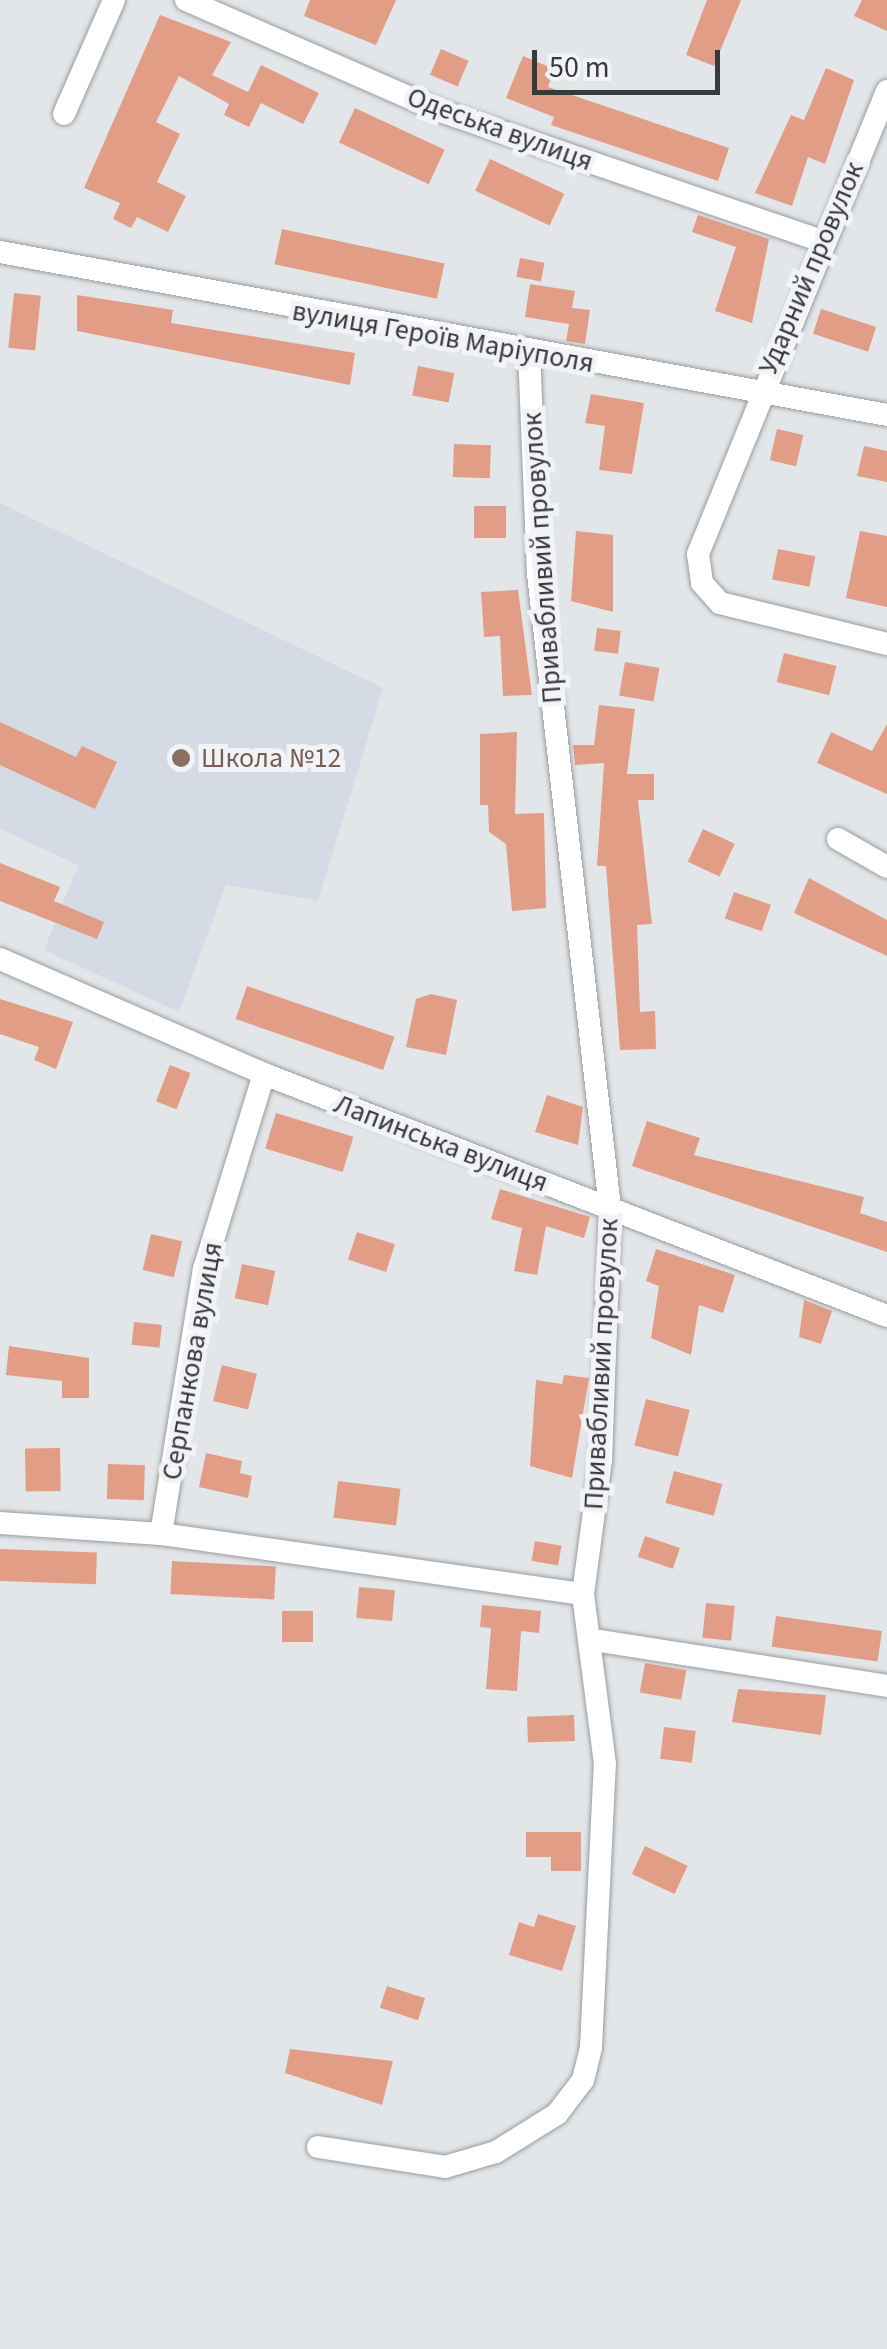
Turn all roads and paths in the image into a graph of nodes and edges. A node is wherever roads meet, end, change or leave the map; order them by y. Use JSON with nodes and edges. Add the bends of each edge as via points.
{"nodes":[{"id":1,"x":114,"y":0,"type":"edge"},
{"id":2,"x":186,"y":0,"type":"edge"},
{"id":3,"x":887,"y":91,"type":"edge"},
{"id":4,"x":64,"y":114,"type":"dead end"},
{"id":5,"x":820,"y":240,"type":"junction"},
{"id":6,"x":0,"y":252,"type":"edge"},
{"id":7,"x":529,"y":352,"type":"junction"},
{"id":8,"x":760,"y":391,"type":"junction"},
{"id":9,"x":887,"y":415,"type":"edge"},
{"id":10,"x":887,"y":644,"type":"edge"},
{"id":11,"x":838,"y":839,"type":"dead end"},
{"id":12,"x":887,"y":868,"type":"edge"},
{"id":13,"x":0,"y":959,"type":"edge"},
{"id":14,"x":264,"y":1074,"type":"junction"},
{"id":15,"x":610,"y":1208,"type":"junction"},
{"id":16,"x":887,"y":1316,"type":"edge"},
{"id":17,"x":0,"y":1523,"type":"edge"},
{"id":18,"x":161,"y":1534,"type":"junction"},
{"id":19,"x":583,"y":1594,"type":"junction"},
{"id":20,"x":594,"y":1640,"type":"junction"},
{"id":21,"x":887,"y":1686,"type":"edge"},
{"id":22,"x":318,"y":2147,"type":"dead end"}],
"edges":[{"from":1,"to":4,"type":"street"},
{"from":2,"to":5,"type":"street","name":"Одеська вулиця","via":[[440,112]]},
{"from":3,"to":5,"type":"street","name":"Ударний провулок"},
{"from":5,"to":8,"type":"street","name":"Ударний провулок"},
{"from":6,"to":7,"type":"street","name":"вулиця Героїв Маріуполя"},
{"from":7,"to":8,"type":"street","name":"вулиця Героїв Маріуполя"},
{"from":7,"to":15,"type":"street","name":"Привабливий провулок","via":[[538,574]]},
{"from":8,"to":9,"type":"street","name":"вулиця Героїв Маріуполя"},
{"from":8,"to":10,"type":"street","name":"Ударний провулок","via":[[698,554],[702,583],[720,603]]},
{"from":11,"to":12,"type":"street"},
{"from":13,"to":14,"type":"street","name":"Лапинська вулиця"},
{"from":14,"to":15,"type":"street","name":"Лапинська вулиця"},
{"from":14,"to":18,"type":"street","name":"Серпанкова вулиця","via":[[204,1269]]},
{"from":15,"to":16,"type":"street","name":"Лапинська вулиця"},
{"from":15,"to":19,"type":"street","name":"Привабливий провулок","via":[[601,1458]]},
{"from":17,"to":18,"type":"street"},
{"from":18,"to":19,"type":"street"},
{"from":19,"to":20,"type":"street","name":"Привабливий провулок"},
{"from":20,"to":21,"type":"street"},
{"from":20,"to":22,"type":"street","name":"Привабливий провулок","via":[[606,1830],[583,2080],[526,2135],[445,2167]]}]}
